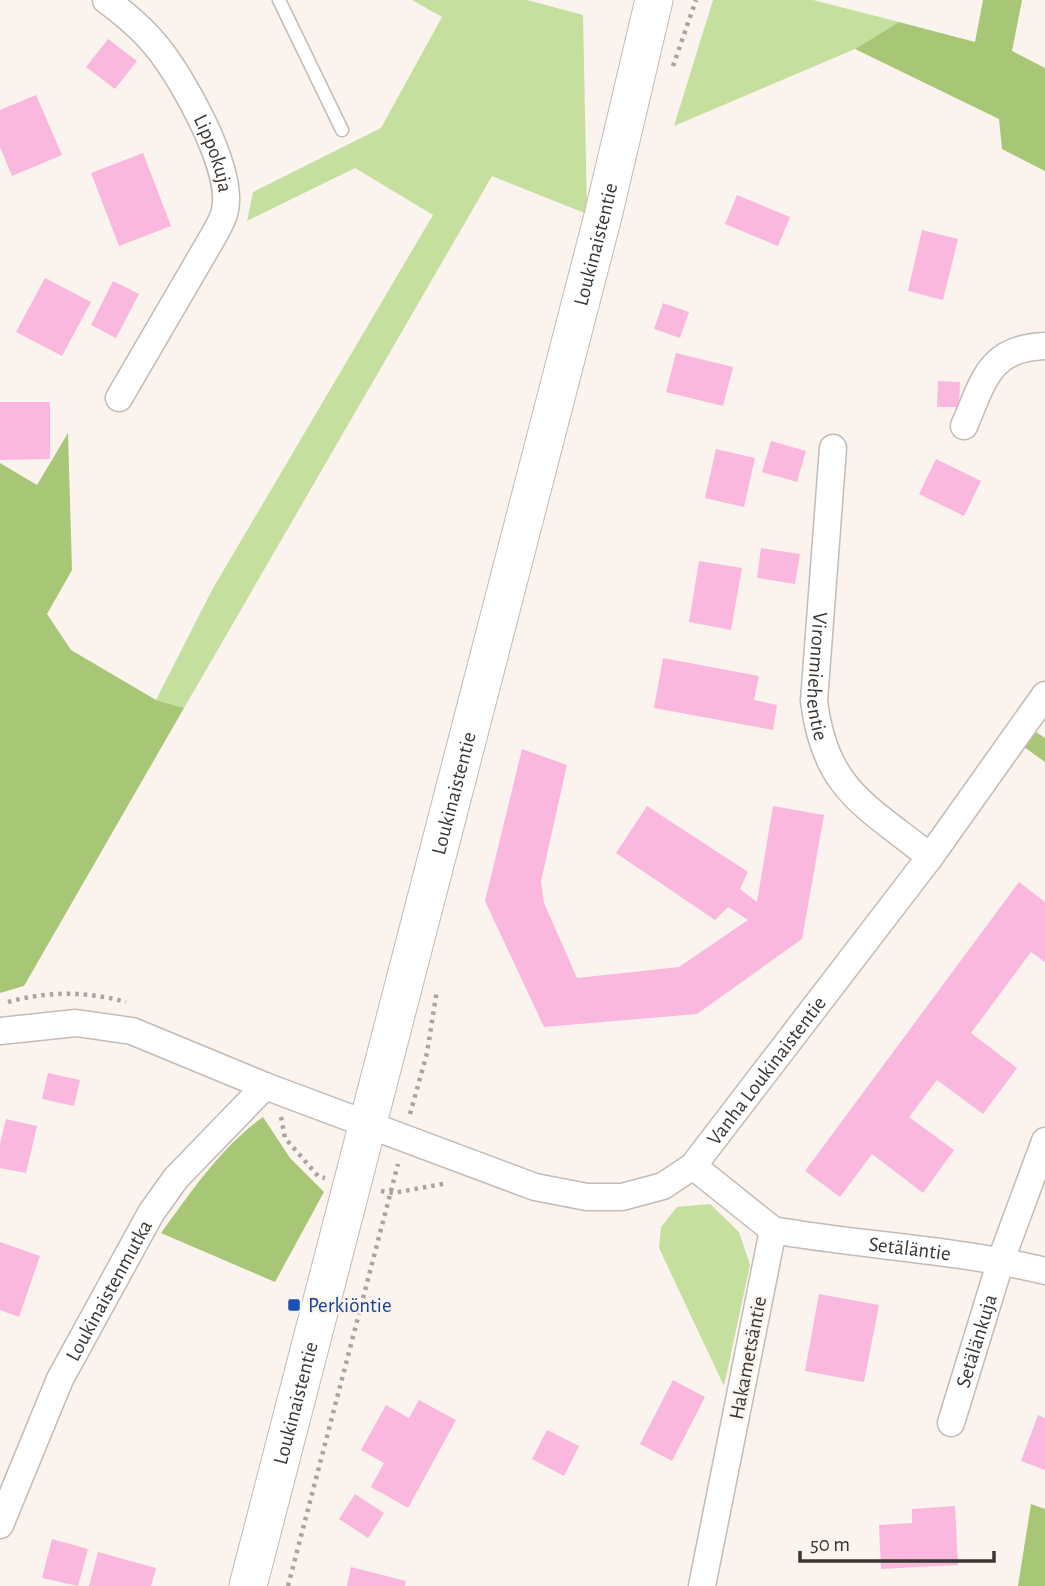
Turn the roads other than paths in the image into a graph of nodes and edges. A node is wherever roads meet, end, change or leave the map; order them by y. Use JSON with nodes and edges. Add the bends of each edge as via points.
{"nodes":[{"id":1,"x":106,"y":0,"type":"edge"},
{"id":2,"x":279,"y":0,"type":"edge"},
{"id":3,"x":654,"y":0,"type":"edge"},
{"id":4,"x":342,"y":130,"type":"dead end"},
{"id":5,"x":1045,"y":346,"type":"edge"},
{"id":6,"x":119,"y":398,"type":"dead end"},
{"id":7,"x":964,"y":426,"type":"dead end"},
{"id":8,"x":833,"y":447,"type":"dead end"},
{"id":9,"x":1045,"y":695,"type":"edge"},
{"id":10,"x":930,"y":857,"type":"junction"},
{"id":11,"x":0,"y":1031,"type":"edge"},
{"id":12,"x":265,"y":1086,"type":"junction"},
{"id":13,"x":368,"y":1125,"type":"junction"},
{"id":14,"x":1045,"y":1141,"type":"edge"},
{"id":15,"x":693,"y":1167,"type":"junction"},
{"id":16,"x":773,"y":1230,"type":"junction"},
{"id":17,"x":1001,"y":1260,"type":"junction"},
{"id":18,"x":1045,"y":1271,"type":"edge"},
{"id":19,"x":951,"y":1423,"type":"dead end"},
{"id":20,"x":0,"y":1525,"type":"edge"},
{"id":21,"x":248,"y":1586,"type":"edge"},
{"id":22,"x":702,"y":1586,"type":"edge"}],
"edges":[{"from":1,"to":6,"type":"street","name":"Lippokuja","via":[[130,18],[173,67],[218,159],[226,210]]},
{"from":2,"to":4,"type":"lane"},
{"from":3,"to":13,"type":"street","name":"Loukinaistentie","via":[[603,216]]},
{"from":5,"to":7,"type":"street","via":[[1025,347],[991,365]]},
{"from":8,"to":10,"type":"street","name":"Vironmiehentie","via":[[814,701],[818,736],[830,766],[849,792]]},
{"from":9,"to":10,"type":"street","name":"Vanha Loukinaistentie"},
{"from":10,"to":15,"type":"street","name":"Vanha Loukinaistentie"},
{"from":11,"to":12,"type":"street","via":[[76,1023],[132,1031]]},
{"from":12,"to":13,"type":"street"},
{"from":12,"to":20,"type":"street","name":"Loukinaistenmutka","via":[[176,1178],[151,1213],[60,1379]]},
{"from":13,"to":15,"type":"street","name":"Vanha Loukinaistentie","via":[[535,1187],[587,1198],[622,1197],[663,1186]]},
{"from":13,"to":21,"type":"street","name":"Loukinaistentie"},
{"from":14,"to":17,"type":"street","name":"Setälänkuja"},
{"from":15,"to":16,"type":"street"},
{"from":16,"to":17,"type":"street","name":"Setäläntie"},
{"from":16,"to":22,"type":"street","name":"Hakametsäntie"},
{"from":17,"to":18,"type":"street","name":"Setäläntie"},
{"from":17,"to":19,"type":"street","name":"Setälänkuja"}]}
